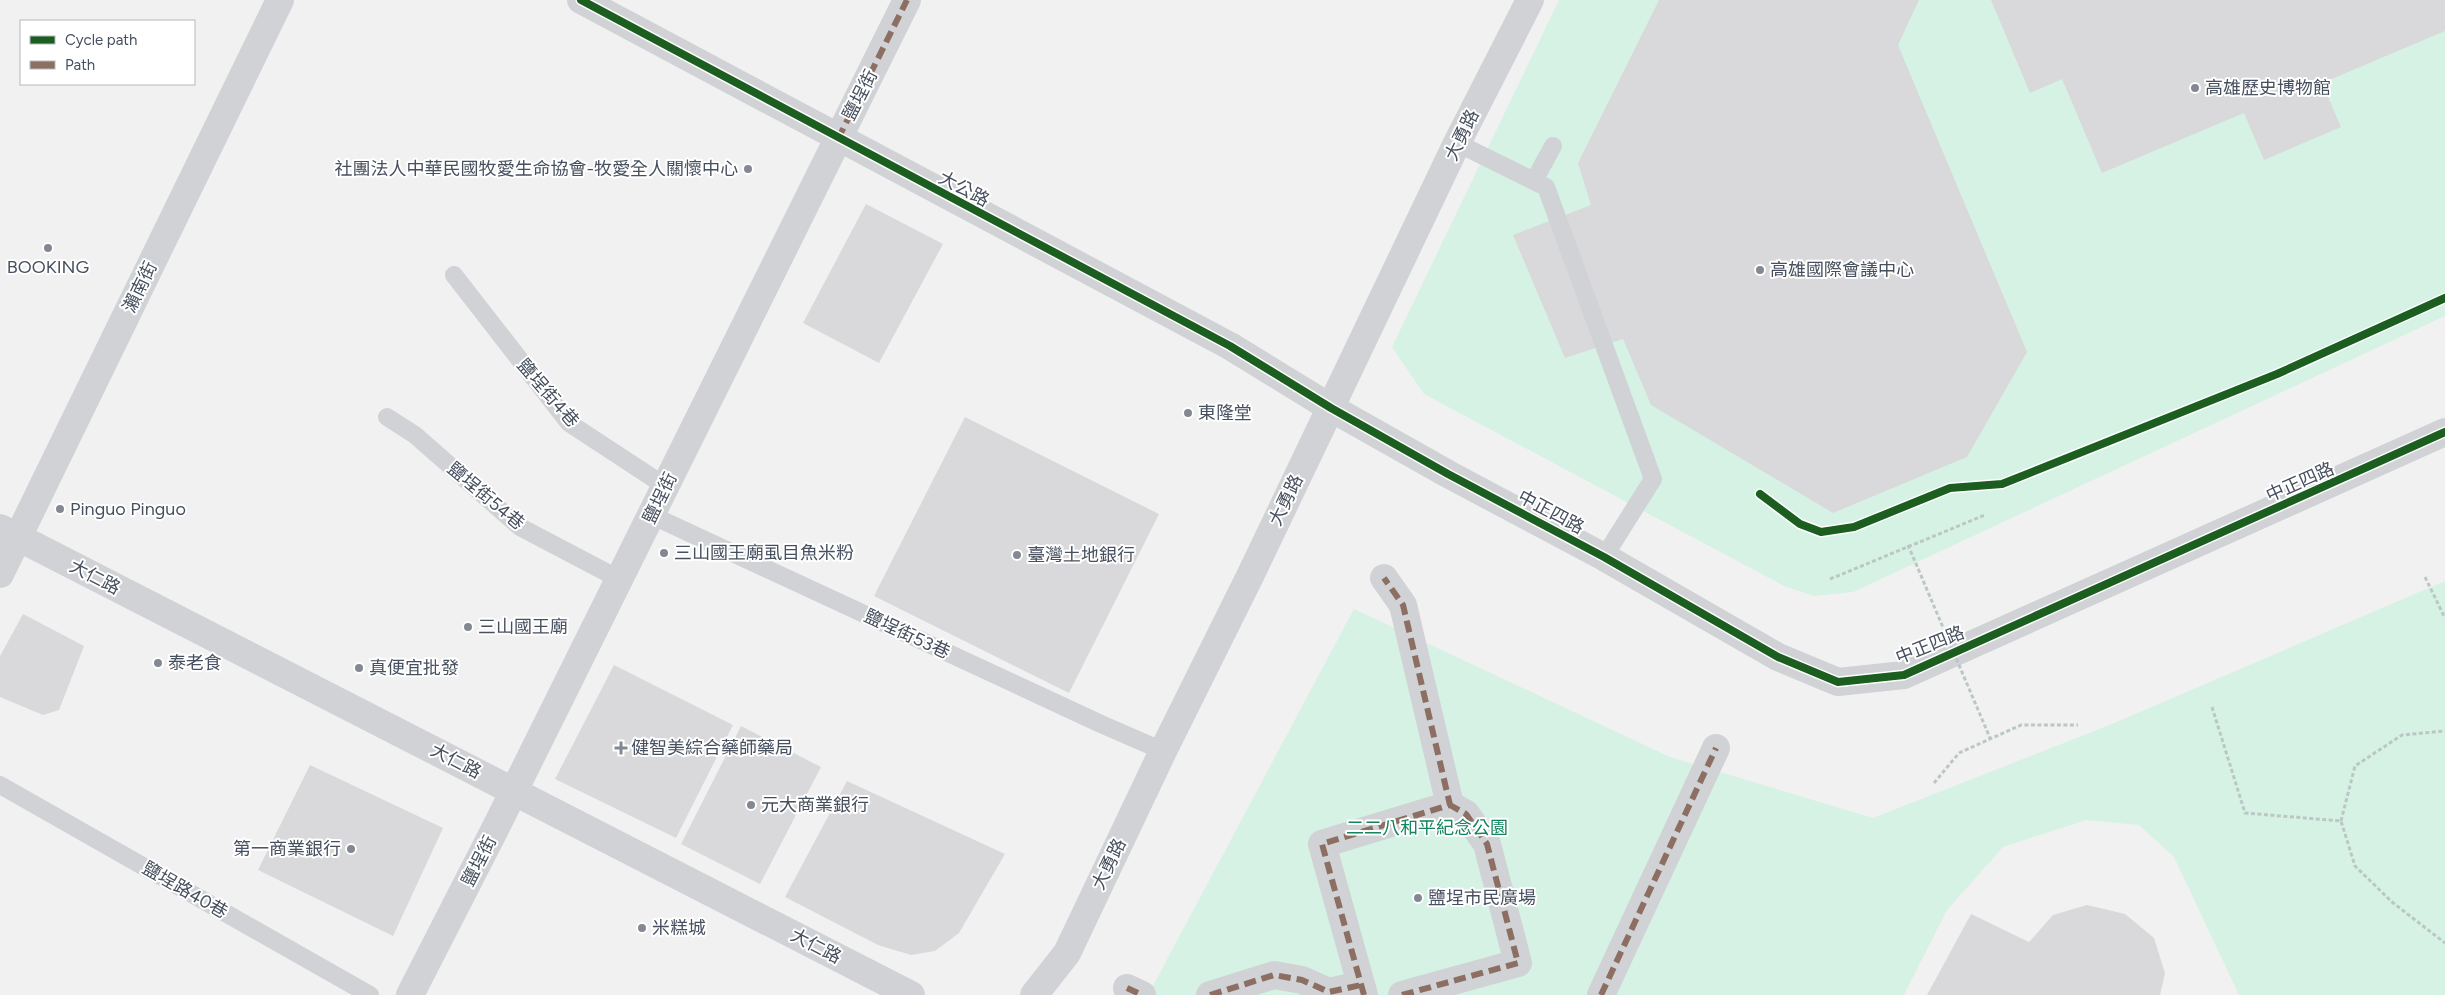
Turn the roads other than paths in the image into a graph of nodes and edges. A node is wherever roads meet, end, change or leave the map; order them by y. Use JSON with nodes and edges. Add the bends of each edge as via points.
{"nodes":[{"id":1,"x":280,"y":0,"type":"edge"},
{"id":2,"x":581,"y":0,"type":"edge"},
{"id":3,"x":907,"y":0,"type":"edge"},
{"id":4,"x":1530,"y":0,"type":"edge"},
{"id":5,"x":838,"y":139,"type":"junction"},
{"id":6,"x":1457,"y":143,"type":"junction"},
{"id":7,"x":1553,"y":146,"type":"dead end"},
{"id":8,"x":1534,"y":181,"type":"junction"},
{"id":9,"x":454,"y":275,"type":"dead end"},
{"id":10,"x":1331,"y":408,"type":"junction"},
{"id":11,"x":387,"y":417,"type":"dead end"},
{"id":12,"x":2445,"y":432,"type":"edge"},
{"id":13,"x":665,"y":486,"type":"junction"},
{"id":14,"x":651,"y":515,"type":"junction"},
{"id":15,"x":9,"y":533,"type":"edge"},
{"id":16,"x":1604,"y":557,"type":"junction"},
{"id":17,"x":0,"y":574,"type":"edge"},
{"id":18,"x":1384,"y":578,"type":"dead end"},
{"id":19,"x":619,"y":579,"type":"junction"},
{"id":20,"x":1716,"y":748,"type":"dead end"},
{"id":21,"x":1164,"y":751,"type":"junction"},
{"id":22,"x":0,"y":785,"type":"edge"},
{"id":23,"x":514,"y":791,"type":"junction"},
{"id":24,"x":1450,"y":805,"type":"junction"},
{"id":25,"x":1362,"y":990,"type":"edge"},
{"id":26,"x":1434,"y":991,"type":"edge"},
{"id":27,"x":370,"y":995,"type":"edge"},
{"id":28,"x":410,"y":995,"type":"edge"},
{"id":29,"x":910,"y":995,"type":"edge"},
{"id":30,"x":1034,"y":995,"type":"edge"},
{"id":31,"x":1210,"y":995,"type":"edge"},
{"id":32,"x":1402,"y":995,"type":"edge"},
{"id":33,"x":1601,"y":995,"type":"edge"}],
"edges":[{"from":1,"to":15,"type":"street","name":"瀨南街"},
{"from":2,"to":5,"type":"street","name":"大公路"},
{"from":3,"to":5,"type":"street","name":"鹽埕街"},
{"from":4,"to":6,"type":"street","name":"大勇路"},
{"from":5,"to":10,"type":"street","name":"大公路","via":[[1230,346]]},
{"from":5,"to":13,"type":"street","name":"鹽埕街"},
{"from":6,"to":8,"type":"lane"},
{"from":6,"to":10,"type":"street","name":"大勇路"},
{"from":7,"to":8,"type":"lane"},
{"from":8,"to":16,"type":"lane","via":[[1546,187],[1653,479]]},
{"from":9,"to":13,"type":"lane","name":"鹽埕街4巷","via":[[569,423]]},
{"from":10,"to":16,"type":"street","name":"中正四路"},
{"from":10,"to":21,"type":"street","name":"大勇路"},
{"from":11,"to":19,"type":"lane","name":"鹽埕街54巷","via":[[415,435],[520,526]]},
{"from":12,"to":16,"type":"street","name":"中正四路","via":[[1904,674],[1838,682],[1778,657]]},
{"from":13,"to":14,"type":"street","name":"鹽埕街"},
{"from":14,"to":19,"type":"street","name":"鹽埕街"},
{"from":14,"to":21,"type":"lane","name":"鹽埕街53巷"},
{"from":15,"to":17,"type":"street","name":"瀨南街"},
{"from":15,"to":23,"type":"street","name":"大仁路"},
{"from":18,"to":24,"type":"street","via":[[1403,605]]},
{"from":19,"to":23,"type":"street","name":"鹽埕街"},
{"from":20,"to":33,"type":"street"},
{"from":21,"to":30,"type":"street","name":"大勇路","via":[[1067,953]]},
{"from":22,"to":27,"type":"lane","name":"鹽埕路40巷"},
{"from":23,"to":28,"type":"street","name":"鹽埕街"},
{"from":23,"to":29,"type":"street","name":"大仁路"},
{"from":24,"to":25,"type":"street","via":[[1322,844]]},
{"from":24,"to":26,"type":"street","via":[[1466,814],[1487,844],[1518,963]]},
{"from":25,"to":31,"type":"street","via":[[1330,992],[1302,980],[1274,975]]},
{"from":26,"to":32,"type":"street"}]}
